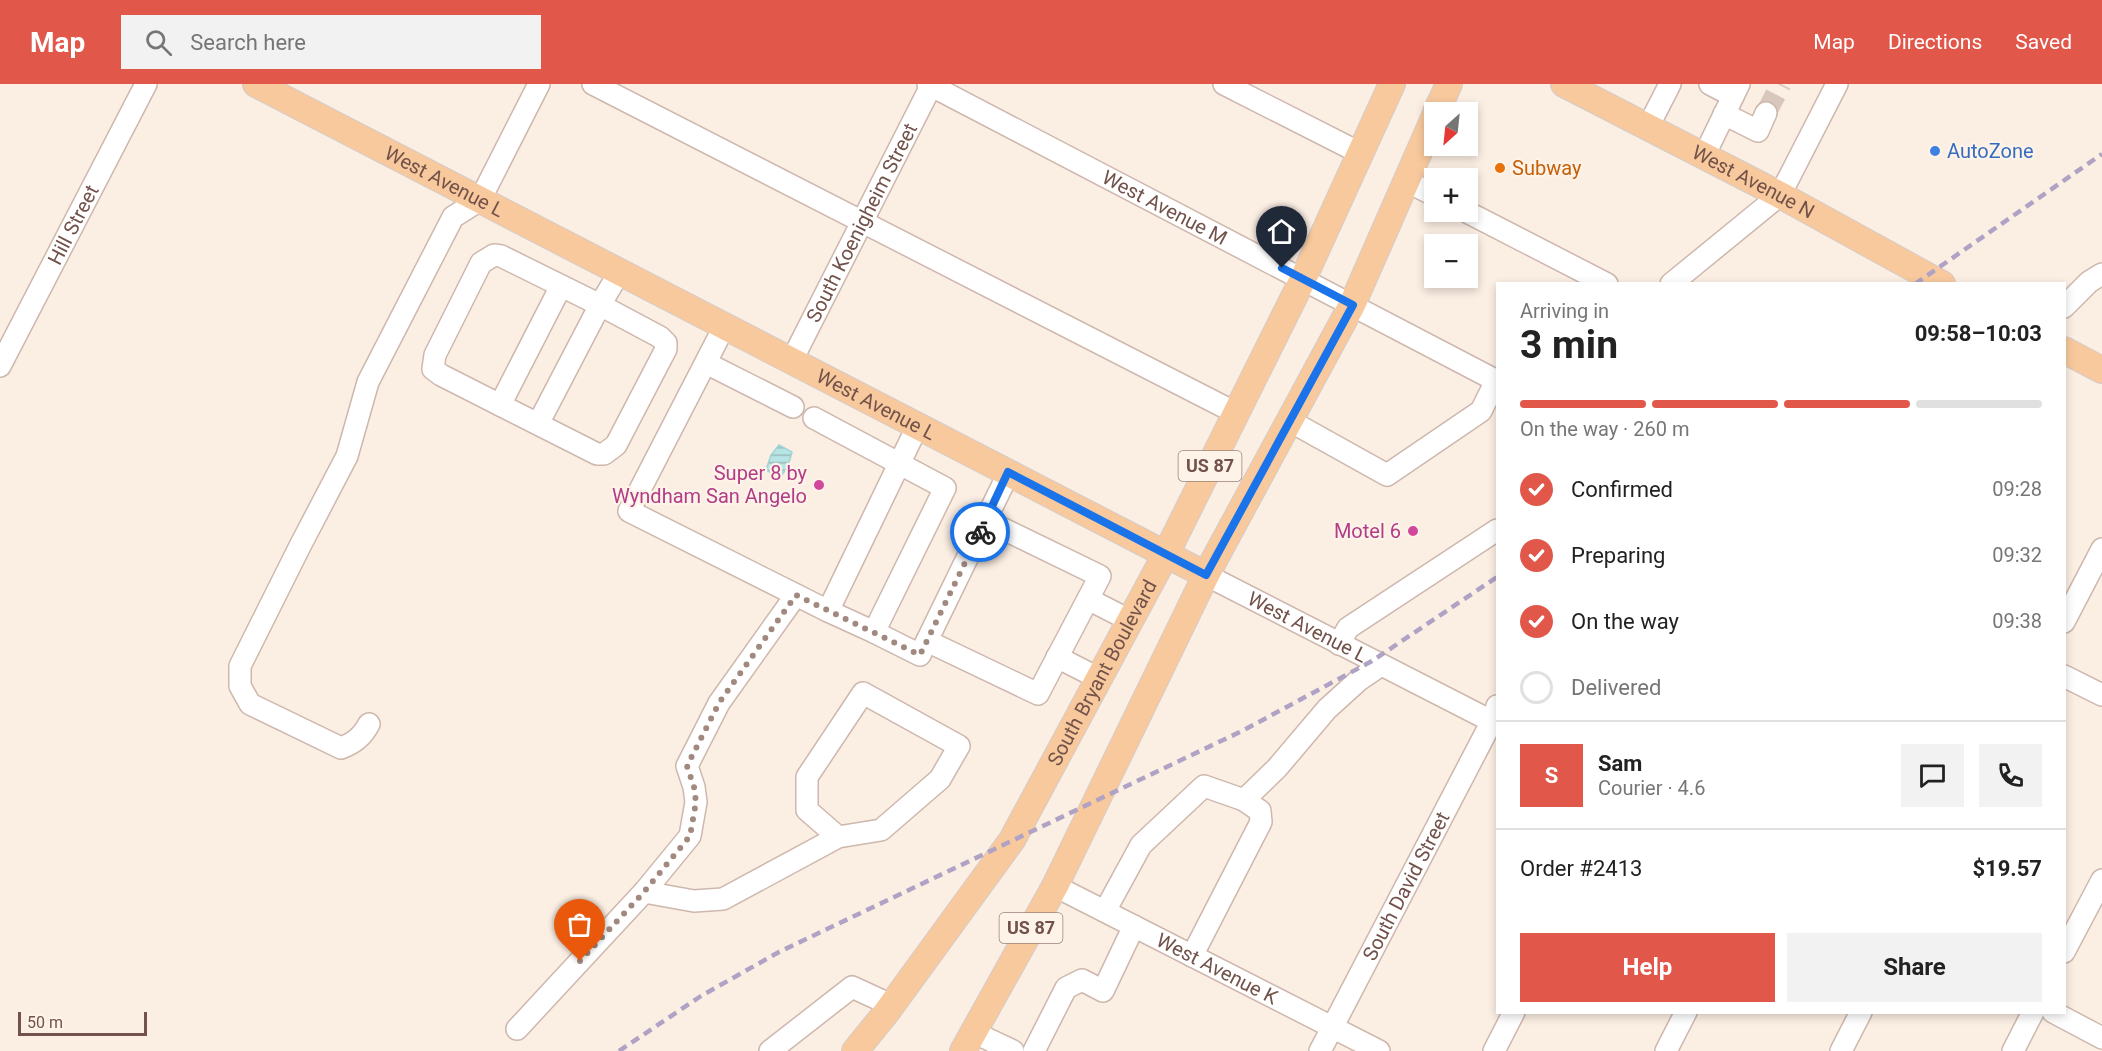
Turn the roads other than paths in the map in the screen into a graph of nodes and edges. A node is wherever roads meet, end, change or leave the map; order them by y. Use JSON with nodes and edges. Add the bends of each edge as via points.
{"nodes":[{"id":1,"x":146,"y":84,"type":"edge"},
{"id":2,"x":256,"y":84,"type":"edge"},
{"id":3,"x":539,"y":84,"type":"edge"},
{"id":4,"x":593,"y":84,"type":"edge"},
{"id":5,"x":1224,"y":84,"type":"edge"},
{"id":6,"x":1392,"y":84,"type":"edge"},
{"id":7,"x":1449,"y":84,"type":"edge"},
{"id":8,"x":1564,"y":84,"type":"edge"},
{"id":9,"x":1670,"y":84,"type":"edge"},
{"id":10,"x":1837,"y":84,"type":"edge"},
{"id":11,"x":931,"y":85,"type":"edge"},
{"id":12,"x":1725,"y":92,"type":"edge"},
{"id":13,"x":1441,"y":102,"type":"edge"},
{"id":14,"x":1766,"y":113,"type":"tunnel mouth"},
{"id":15,"x":1648,"y":127,"type":"junction"},
{"id":16,"x":1424,"y":140,"type":"edge"},
{"id":17,"x":1360,"y":153,"type":"junction"},
{"id":18,"x":1704,"y":156,"type":"junction"},
{"id":19,"x":1406,"y":181,"type":"junction"},
{"id":20,"x":1424,"y":190,"type":"edge"},
{"id":21,"x":1780,"y":195,"type":"junction"},
{"id":22,"x":480,"y":200,"type":"junction"},
{"id":23,"x":1478,"y":218,"type":"edge"},
{"id":24,"x":862,"y":222,"type":"junction"},
{"id":25,"x":620,"y":272,"type":"junction"},
{"id":26,"x":2102,"y":274,"type":"edge"},
{"id":27,"x":1303,"y":279,"type":"junction"},
{"id":28,"x":1603,"y":282,"type":"edge"},
{"id":29,"x":1673,"y":282,"type":"edge"},
{"id":30,"x":1938,"y":282,"type":"edge"},
{"id":31,"x":561,"y":286,"type":"junction"},
{"id":32,"x":600,"y":305,"type":"junction"},
{"id":33,"x":1353,"y":305,"type":"junction"},
{"id":34,"x":2066,"y":305,"type":"edge"},
{"id":35,"x":725,"y":326,"type":"junction"},
{"id":36,"x":6,"y":341,"type":"edge"},
{"id":37,"x":2066,"y":351,"type":"edge"},
{"id":38,"x":792,"y":360,"type":"junction"},
{"id":39,"x":706,"y":363,"type":"junction"},
{"id":40,"x":0,"y":366,"type":"edge"},
{"id":41,"x":2102,"y":370,"type":"edge"},
{"id":42,"x":1496,"y":381,"type":"edge"},
{"id":43,"x":500,"y":405,"type":"junction"},
{"id":44,"x":793,"y":407,"type":"dead end"},
{"id":45,"x":1236,"y":413,"type":"junction"},
{"id":46,"x":814,"y":418,"type":"dead end"},
{"id":47,"x":1290,"y":421,"type":"junction"},
{"id":48,"x":538,"y":424,"type":"junction"},
{"id":49,"x":918,"y":425,"type":"junction"},
{"id":50,"x":900,"y":463,"type":"junction"},
{"id":51,"x":1008,"y":472,"type":"junction"},
{"id":52,"x":985,"y":520,"type":"junction"},
{"id":53,"x":1496,"y":531,"type":"edge"},
{"id":54,"x":2102,"y":549,"type":"edge"},
{"id":55,"x":1166,"y":554,"type":"junction"},
{"id":56,"x":1206,"y":575,"type":"junction"},
{"id":57,"x":796,"y":595,"type":"junction"},
{"id":58,"x":1088,"y":599,"type":"junction"},
{"id":59,"x":828,"y":611,"type":"junction"},
{"id":60,"x":2066,"y":618,"type":"edge"},
{"id":61,"x":1131,"y":621,"type":"junction"},
{"id":62,"x":874,"y":633,"type":"junction"},
{"id":63,"x":927,"y":641,"type":"junction"},
{"id":64,"x":1339,"y":644,"type":"junction"},
{"id":65,"x":1057,"y":657,"type":"junction"},
{"id":66,"x":1381,"y":665,"type":"junction"},
{"id":67,"x":2066,"y":677,"type":"edge"},
{"id":68,"x":1100,"y":679,"type":"junction"},
{"id":69,"x":2102,"y":695,"type":"edge"},
{"id":70,"x":1495,"y":717,"type":"edge"},
{"id":71,"x":369,"y":724,"type":"dead end"},
{"id":72,"x":1244,"y":800,"type":"junction"},
{"id":73,"x":838,"y":837,"type":"junction"},
{"id":74,"x":2102,"y":880,"type":"edge"},
{"id":75,"x":1055,"y":886,"type":"junction"},
{"id":76,"x":644,"y":892,"type":"junction"},
{"id":77,"x":1105,"y":911,"type":"junction"},
{"id":78,"x":1134,"y":926,"type":"junction"},
{"id":79,"x":2066,"y":948,"type":"edge"},
{"id":80,"x":1192,"y":956,"type":"junction"},
{"id":81,"x":891,"y":1005,"type":"junction"},
{"id":82,"x":1513,"y":1014,"type":"edge"},
{"id":83,"x":1685,"y":1014,"type":"edge"},
{"id":84,"x":1860,"y":1014,"type":"edge"},
{"id":85,"x":2032,"y":1014,"type":"edge"},
{"id":86,"x":2057,"y":1014,"type":"edge"},
{"id":87,"x":1333,"y":1027,"type":"junction"},
{"id":88,"x":517,"y":1029,"type":"dead end"},
{"id":89,"x":2102,"y":1038,"type":"edge"},
{"id":90,"x":968,"y":1041,"type":"edge"},
{"id":91,"x":770,"y":1051,"type":"edge"},
{"id":92,"x":855,"y":1051,"type":"edge"},
{"id":93,"x":1013,"y":1051,"type":"edge"},
{"id":94,"x":1034,"y":1051,"type":"edge"},
{"id":95,"x":1320,"y":1051,"type":"edge"},
{"id":96,"x":1379,"y":1051,"type":"edge"},
{"id":97,"x":1494,"y":1051,"type":"edge"},
{"id":98,"x":1666,"y":1051,"type":"edge"},
{"id":99,"x":1841,"y":1051,"type":"edge"},
{"id":100,"x":2013,"y":1051,"type":"edge"}],
"edges":[{"from":1,"to":36,"type":"street","name":"Hill Street"},
{"from":2,"to":22,"type":"main road","name":"West Avenue L"},
{"from":3,"to":22,"type":"street"},
{"from":4,"to":24,"type":"street"},
{"from":5,"to":17,"type":"street"},
{"from":6,"to":17,"type":"main road","name":"South Bryant Boulevard","number":"US 87"},
{"from":7,"to":13,"type":"main road"},
{"from":8,"to":15,"type":"main road","name":"West Avenue N"},
{"from":9,"to":15,"type":"street"},
{"from":10,"to":21,"type":"street"},
{"from":11,"to":24,"type":"street","name":"South Koenigheim Street"},
{"from":11,"to":27,"type":"street","name":"West Avenue M"},
{"from":12,"to":14,"type":"street","via":[[1758,132]]},
{"from":12,"to":18,"type":"street"},
{"from":15,"to":18,"type":"main road","name":"West Avenue N"},
{"from":16,"to":19,"type":"main road","number":"US 87"},
{"from":17,"to":27,"type":"main road","name":"South Bryant Boulevard","number":"US 87"},
{"from":18,"to":21,"type":"main road","name":"West Avenue N"},
{"from":19,"to":20,"type":"street"},
{"from":19,"to":33,"type":"main road","number":"US 87"},
{"from":21,"to":29,"type":"street"},
{"from":21,"to":30,"type":"main road","name":"West Avenue N"},
{"from":22,"to":25,"type":"main road","name":"West Avenue L"},
{"from":22,"to":71,"type":"street","via":[[453,217],[368,382],[347,456],[240,666],[240,686],[250,704],[341,748],[364,734]]},
{"from":23,"to":28,"type":"street"},
{"from":24,"to":38,"type":"street","name":"South Koenigheim Street"},
{"from":24,"to":45,"type":"street"},
{"from":25,"to":32,"type":"street"},
{"from":25,"to":35,"type":"main road","name":"West Avenue L"},
{"from":26,"to":34,"type":"street"},
{"from":27,"to":33,"type":"street","name":"West Avenue M"},
{"from":27,"to":45,"type":"main road","name":"South Bryant Boulevard","number":"US 87"},
{"from":31,"to":32,"type":"street"},
{"from":31,"to":43,"type":"street"},
{"from":31,"to":43,"type":"street","via":[[501,256],[488,257],[481,263],[435,355],[433,369]]},
{"from":32,"to":48,"type":"street"},
{"from":32,"to":48,"type":"street","via":[[666,343],[616,445],[609,452],[597,454]]},
{"from":33,"to":42,"type":"street","name":"West Avenue M"},
{"from":33,"to":47,"type":"main road","number":"US 87"},
{"from":35,"to":38,"type":"main road","name":"West Avenue L"},
{"from":35,"to":39,"type":"street"},
{"from":36,"to":40,"type":"street","name":"Hill Street"},
{"from":37,"to":41,"type":"main road"},
{"from":38,"to":49,"type":"main road","name":"West Avenue L"},
{"from":39,"to":44,"type":"street"},
{"from":39,"to":57,"type":"street","via":[[629,511]]},
{"from":42,"to":47,"type":"street","via":[[1481,411],[1387,475]]},
{"from":43,"to":48,"type":"street"},
{"from":45,"to":55,"type":"main road","name":"South Bryant Boulevard","number":"US 87"},
{"from":46,"to":50,"type":"street"},
{"from":47,"to":56,"type":"main road","number":"US 87"},
{"from":49,"to":50,"type":"street"},
{"from":49,"to":51,"type":"main road","name":"West Avenue L"},
{"from":50,"to":59,"type":"street"},
{"from":50,"to":62,"type":"street","via":[[945,488]]},
{"from":51,"to":52,"type":"street"},
{"from":51,"to":55,"type":"main road","name":"West Avenue L"},
{"from":52,"to":58,"type":"street","via":[[1100,576]]},
{"from":52,"to":63,"type":"street"},
{"from":53,"to":64,"type":"street","via":[[1348,628]]},
{"from":54,"to":60,"type":"street"},
{"from":55,"to":56,"type":"main road","name":"West Avenue L"},
{"from":55,"to":61,"type":"main road","name":"South Bryant Boulevard","number":"US 87"},
{"from":56,"to":64,"type":"street","name":"West Avenue L"},
{"from":56,"to":75,"type":"main road","number":"US 87"},
{"from":57,"to":59,"type":"street"},
{"from":57,"to":76,"type":"street","via":[[719,703],[687,766],[696,802],[690,836]]},
{"from":58,"to":61,"type":"street"},
{"from":58,"to":65,"type":"street"},
{"from":59,"to":62,"type":"street"},
{"from":61,"to":68,"type":"main road","name":"South Bryant Boulevard","number":"US 87"},
{"from":62,"to":63,"type":"street","via":[[920,655]]},
{"from":63,"to":65,"type":"street","via":[[1038,694]]},
{"from":64,"to":66,"type":"street","name":"West Avenue L"},
{"from":65,"to":68,"type":"street"},
{"from":66,"to":70,"type":"street","name":"West Avenue L"},
{"from":66,"to":72,"type":"street","via":[[1327,709]]},
{"from":67,"to":69,"type":"street"},
{"from":68,"to":81,"type":"main road","name":"South Bryant Boulevard","number":"US 87","via":[[1012,840]]},
{"from":70,"to":87,"type":"street","name":"South David Street"},
{"from":72,"to":77,"type":"street","via":[[1203,786],[1141,845]]},
{"from":72,"to":80,"type":"street","via":[[1260,811],[1261,822]]},
{"from":73,"to":73,"type":"street","via":[[881,830],[940,779],[959,746],[863,693],[807,777],[807,810]]},
{"from":73,"to":76,"type":"street","via":[[723,899],[694,901]]},
{"from":74,"to":79,"type":"street"},
{"from":75,"to":77,"type":"street","name":"West Avenue K"},
{"from":75,"to":90,"type":"main road","number":"US 87"},
{"from":76,"to":88,"type":"street"},
{"from":77,"to":78,"type":"street","name":"West Avenue K"},
{"from":78,"to":80,"type":"street","name":"West Avenue K"},
{"from":78,"to":94,"type":"street","via":[[1103,991],[1082,980],[1066,988]]},
{"from":80,"to":87,"type":"street","name":"West Avenue K"},
{"from":81,"to":91,"type":"street","via":[[852,987]]},
{"from":81,"to":92,"type":"main road","number":"US 87"},
{"from":82,"to":97,"type":"street"},
{"from":83,"to":98,"type":"street"},
{"from":84,"to":99,"type":"street"},
{"from":85,"to":100,"type":"street"},
{"from":86,"to":89,"type":"street"},
{"from":87,"to":95,"type":"street","name":"South David Street"},
{"from":87,"to":96,"type":"street","name":"West Avenue K"},
{"from":90,"to":93,"type":"street"}]}
